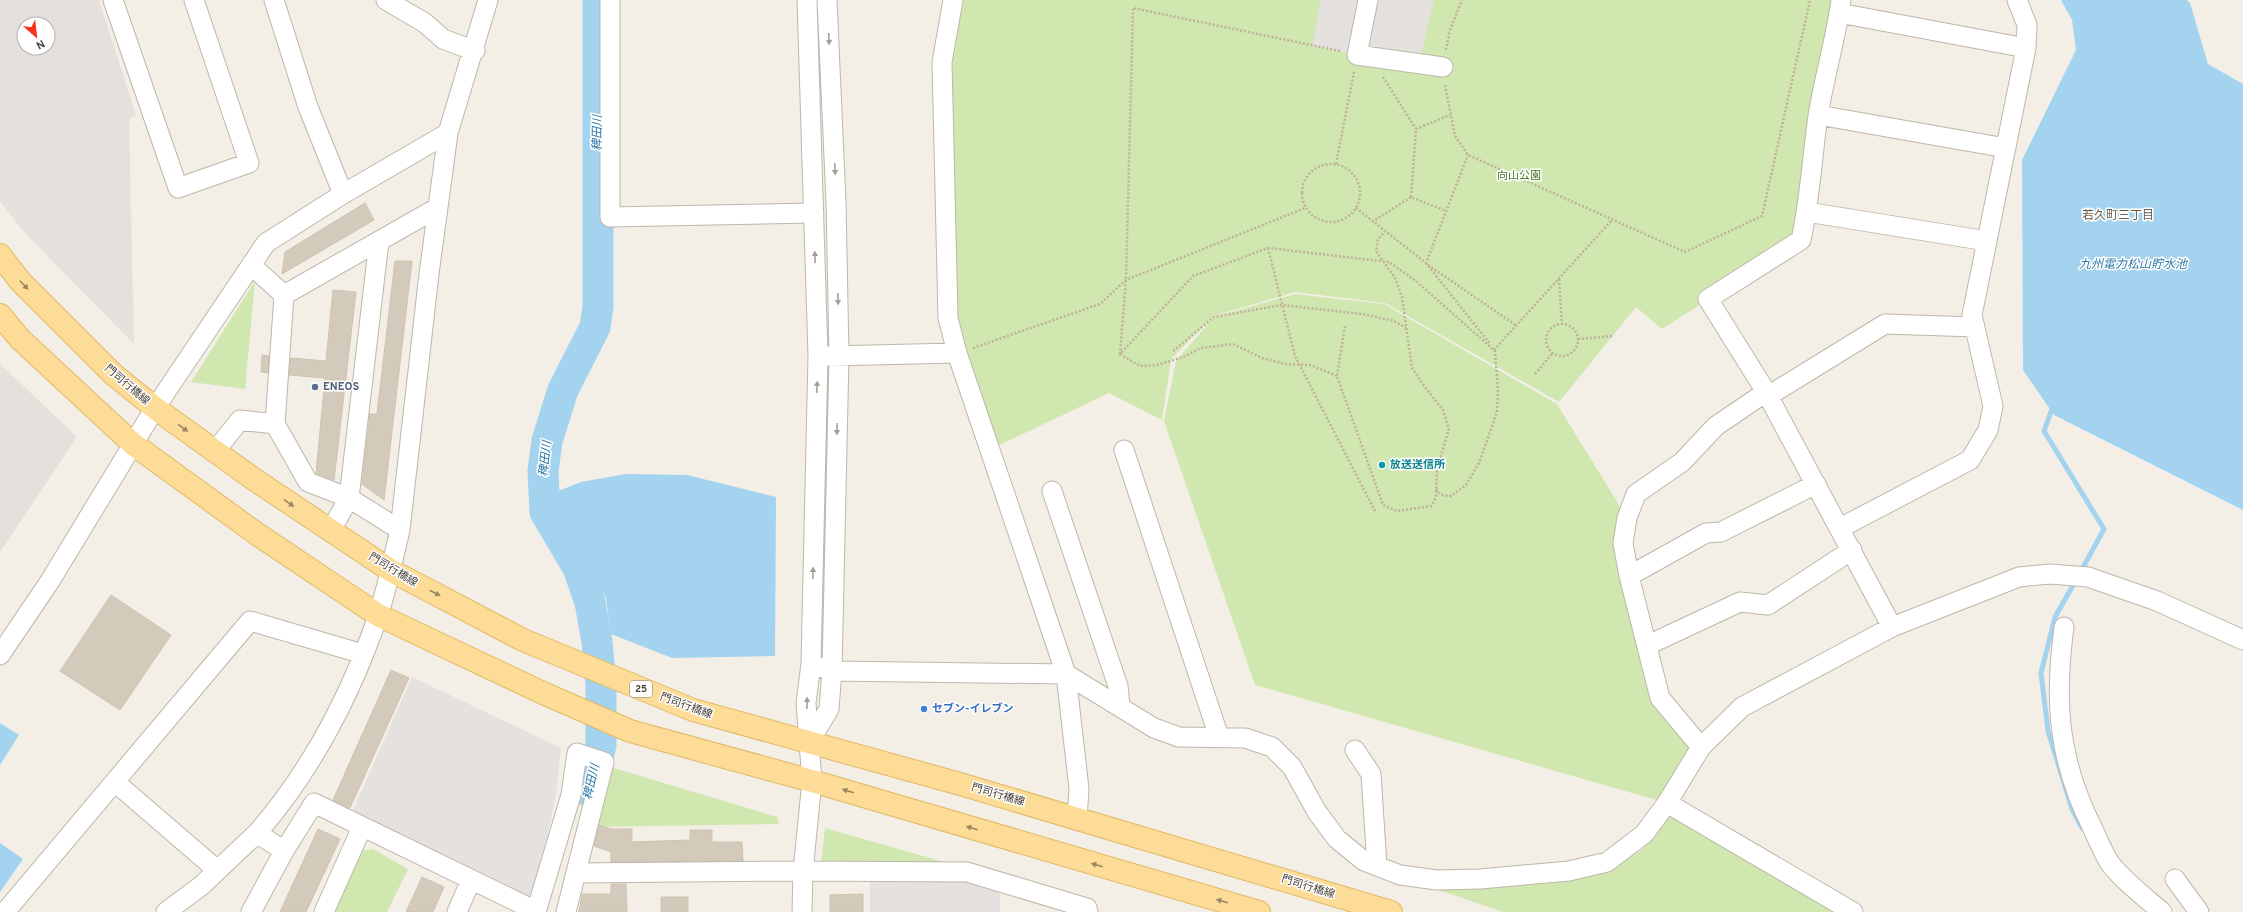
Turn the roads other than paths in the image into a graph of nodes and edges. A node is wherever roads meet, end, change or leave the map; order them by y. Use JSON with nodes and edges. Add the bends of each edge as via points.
{"nodes":[{"id":1,"x":113,"y":0,"type":"edge"},
{"id":2,"x":194,"y":0,"type":"edge"},
{"id":3,"x":274,"y":0,"type":"edge"},
{"id":4,"x":386,"y":0,"type":"edge"},
{"id":5,"x":488,"y":0,"type":"edge"},
{"id":6,"x":610,"y":0,"type":"edge"},
{"id":7,"x":807,"y":0,"type":"edge"},
{"id":8,"x":827,"y":0,"type":"edge"},
{"id":9,"x":953,"y":0,"type":"edge"},
{"id":10,"x":1368,"y":0,"type":"edge"},
{"id":11,"x":2017,"y":0,"type":"edge"},
{"id":12,"x":1840,"y":6,"type":"edge"},
{"id":13,"x":2026,"y":48,"type":"junction"},
{"id":14,"x":474,"y":51,"type":"junction"},
{"id":15,"x":1443,"y":67,"type":"road end"},
{"id":16,"x":1818,"y":116,"type":"junction"},
{"id":17,"x":448,"y":133,"type":"junction"},
{"id":18,"x":2006,"y":148,"type":"junction"},
{"id":19,"x":343,"y":194,"type":"junction"},
{"id":20,"x":438,"y":208,"type":"junction"},
{"id":21,"x":1807,"y":212,"type":"junction"},
{"id":22,"x":814,"y":213,"type":"junction"},
{"id":23,"x":379,"y":241,"type":"junction"},
{"id":24,"x":1987,"y":241,"type":"junction"},
{"id":25,"x":0,"y":254,"type":"edge"},
{"id":26,"x":251,"y":265,"type":"junction"},
{"id":27,"x":284,"y":295,"type":"junction"},
{"id":28,"x":0,"y":316,"type":"edge"},
{"id":29,"x":1975,"y":327,"type":"junction"},
{"id":30,"x":957,"y":353,"type":"junction"},
{"id":31,"x":818,"y":356,"type":"junction"},
{"id":32,"x":839,"y":356,"type":"junction"},
{"id":33,"x":1767,"y":394,"type":"junction"},
{"id":34,"x":155,"y":408,"type":"junction"},
{"id":35,"x":275,"y":424,"type":"junction"},
{"id":36,"x":133,"y":444,"type":"junction"},
{"id":37,"x":1124,"y":450,"type":"dead end"},
{"id":38,"x":215,"y":451,"type":"junction"},
{"id":39,"x":1816,"y":484,"type":"junction"},
{"id":40,"x":1052,"y":491,"type":"dead end"},
{"id":41,"x":349,"y":498,"type":"junction"},
{"id":42,"x":1840,"y":528,"type":"junction"},
{"id":43,"x":331,"y":530,"type":"junction"},
{"id":44,"x":400,"y":530,"type":"junction"},
{"id":45,"x":1852,"y":550,"type":"junction"},
{"id":46,"x":390,"y":570,"type":"junction"},
{"id":47,"x":1629,"y":576,"type":"junction"},
{"id":48,"x":378,"y":615,"type":"junction"},
{"id":49,"x":2064,"y":626,"type":"dead end"},
{"id":50,"x":1892,"y":627,"type":"junction"},
{"id":51,"x":2243,"y":640,"type":"edge"},
{"id":52,"x":1648,"y":645,"type":"junction"},
{"id":53,"x":363,"y":654,"type":"junction"},
{"id":54,"x":0,"y":655,"type":"edge"},
{"id":55,"x":811,"y":664,"type":"junction"},
{"id":56,"x":832,"y":671,"type":"junction"},
{"id":57,"x":1066,"y":674,"type":"junction"},
{"id":58,"x":1120,"y":707,"type":"junction"},
{"id":59,"x":1219,"y":737,"type":"junction"},
{"id":60,"x":809,"y":742,"type":"junction"},
{"id":61,"x":1701,"y":747,"type":"junction"},
{"id":62,"x":1355,"y":750,"type":"dead end"},
{"id":63,"x":812,"y":781,"type":"junction"},
{"id":64,"x":115,"y":782,"type":"junction"},
{"id":65,"x":1667,"y":803,"type":"junction"},
{"id":66,"x":1077,"y":818,"type":"junction"},
{"id":67,"x":362,"y":827,"type":"junction"},
{"id":68,"x":256,"y":833,"type":"junction"},
{"id":69,"x":284,"y":850,"type":"junction"},
{"id":70,"x":1377,"y":866,"type":"junction"},
{"id":71,"x":217,"y":870,"type":"junction"},
{"id":72,"x":803,"y":870,"type":"junction"},
{"id":73,"x":576,"y":873,"type":"junction"},
{"id":74,"x":2175,"y":879,"type":"dead end"},
{"id":75,"x":471,"y":880,"type":"junction"},
{"id":76,"x":536,"y":911,"type":"edge"},
{"id":77,"x":5,"y":912,"type":"edge"},
{"id":78,"x":166,"y":912,"type":"edge"},
{"id":79,"x":251,"y":912,"type":"edge"},
{"id":80,"x":324,"y":912,"type":"edge"},
{"id":81,"x":457,"y":912,"type":"edge"},
{"id":82,"x":566,"y":912,"type":"edge"},
{"id":83,"x":802,"y":912,"type":"edge"},
{"id":84,"x":1088,"y":912,"type":"edge"},
{"id":85,"x":1259,"y":912,"type":"edge"},
{"id":86,"x":1391,"y":912,"type":"edge"},
{"id":87,"x":1853,"y":912,"type":"edge"},
{"id":88,"x":2162,"y":912,"type":"edge"},
{"id":89,"x":2199,"y":912,"type":"edge"}],
"edges":[{"from":1,"to":2,"type":"street","via":[[178,188],[249,163]]},
{"from":3,"to":19,"type":"street","via":[[308,107]]},
{"from":4,"to":14,"type":"street","via":[[425,23],[443,39]]},
{"from":5,"to":14,"type":"street"},
{"from":6,"to":22,"type":"street","via":[[610,217]]},
{"from":7,"to":22,"type":"street"},
{"from":8,"to":32,"type":"street","one_way":true,"via":[[836,202]]},
{"from":9,"to":30,"type":"street","via":[[942,62],[948,318]]},
{"from":10,"to":15,"type":"street","via":[[1363,56]]},
{"from":11,"to":13,"type":"street","via":[[2027,25]]},
{"from":12,"to":13,"type":"street"},
{"from":12,"to":16,"type":"street"},
{"from":13,"to":18,"type":"street"},
{"from":14,"to":17,"type":"street"},
{"from":16,"to":18,"type":"street"},
{"from":16,"to":21,"type":"street"},
{"from":17,"to":19,"type":"street"},
{"from":17,"to":20,"type":"street"},
{"from":18,"to":24,"type":"street"},
{"from":19,"to":26,"type":"street","via":[[266,243]]},
{"from":20,"to":23,"type":"street"},
{"from":20,"to":44,"type":"street"},
{"from":21,"to":24,"type":"street"},
{"from":21,"to":33,"type":"street","via":[[1801,240],[1708,299]]},
{"from":31,"to":22,"type":"street","one_way":true},
{"from":23,"to":27,"type":"street"},
{"from":23,"to":41,"type":"street"},
{"from":24,"to":29,"type":"street","via":[[1972,315]]},
{"from":25,"to":34,"type":"main road","name":"門司行橋線","number":"25","one_way":true,"via":[[20,281],[113,374]]},
{"from":26,"to":27,"type":"street"},
{"from":26,"to":34,"type":"street"},
{"from":27,"to":35,"type":"street"},
{"from":28,"to":36,"type":"main road"},
{"from":29,"to":33,"type":"street","via":[[1885,324]]},
{"from":29,"to":42,"type":"street","via":[[1994,406],[1988,430],[1970,460]]},
{"from":30,"to":32,"type":"street"},
{"from":30,"to":57,"type":"street"},
{"from":31,"to":32,"type":"street"},
{"from":55,"to":31,"type":"street","one_way":true},
{"from":32,"to":56,"type":"street","one_way":true},
{"from":33,"to":39,"type":"street"},
{"from":33,"to":47,"type":"street","via":[[1716,426],[1682,462],[1636,494],[1627,518],[1623,543]]},
{"from":34,"to":36,"type":"street"},
{"from":34,"to":38,"type":"main road","name":"門司行橋線","number":"25","one_way":true},
{"from":35,"to":38,"type":"street","via":[[240,420]]},
{"from":35,"to":41,"type":"street","via":[[308,482]]},
{"from":36,"to":48,"type":"main road","via":[[257,534]]},
{"from":36,"to":54,"type":"street","via":[[50,581]]},
{"from":37,"to":59,"type":"street"},
{"from":38,"to":43,"type":"main road","name":"門司行橋線","number":"25","one_way":true},
{"from":39,"to":42,"type":"street"},
{"from":39,"to":47,"type":"street","via":[[1721,532],[1706,534]]},
{"from":40,"to":58,"type":"street","via":[[1118,686]]},
{"from":41,"to":43,"type":"street"},
{"from":41,"to":44,"type":"street"},
{"from":42,"to":45,"type":"street"},
{"from":43,"to":46,"type":"main road","name":"門司行橋線","number":"25"},
{"from":44,"to":46,"type":"street"},
{"from":45,"to":50,"type":"street"},
{"from":45,"to":52,"type":"street","via":[[1768,604],[1740,602]]},
{"from":46,"to":48,"type":"street"},
{"from":46,"to":60,"type":"main road","name":"門司行橋線","number":"25","one_way":true,"via":[[523,640],[693,710]]},
{"from":47,"to":52,"type":"street"},
{"from":48,"to":53,"type":"street"},
{"from":48,"to":63,"type":"main road","via":[[630,731]]},
{"from":49,"to":88,"type":"street","via":[[2058,700],[2064,745],[2078,799],[2109,862]]},
{"from":50,"to":51,"type":"street","via":[[2020,577],[2050,574],[2088,577],[2150,599]]},
{"from":50,"to":61,"type":"street","via":[[1742,707]]},
{"from":52,"to":61,"type":"street","via":[[1660,698]]},
{"from":53,"to":64,"type":"street","via":[[250,621]]},
{"from":53,"to":68,"type":"street","via":[[342,703],[298,780]]},
{"from":55,"to":56,"type":"street"},
{"from":60,"to":55,"type":"street","one_way":true,"via":[[806,703]]},
{"from":56,"to":57,"type":"street"},
{"from":56,"to":60,"type":"street","via":[[829,709]]},
{"from":57,"to":58,"type":"street"},
{"from":57,"to":66,"type":"street","via":[[1079,789]]},
{"from":58,"to":59,"type":"street","via":[[1154,728],[1179,737]]},
{"from":59,"to":70,"type":"street","via":[[1245,738],[1272,748],[1292,767],[1317,812],[1338,839],[1364,861]]},
{"from":60,"to":63,"type":"street"},
{"from":60,"to":66,"type":"main road","name":"門司行橋線","number":"25"},
{"from":61,"to":65,"type":"street"},
{"from":62,"to":70,"type":"street","via":[[1371,774]]},
{"from":63,"to":72,"type":"street"},
{"from":85,"to":63,"type":"main road","one_way":true},
{"from":64,"to":71,"type":"street"},
{"from":64,"to":77,"type":"street"},
{"from":65,"to":70,"type":"street","via":[[1644,834],[1607,862],[1569,871],[1437,880],[1400,875]]},
{"from":65,"to":87,"type":"street"},
{"from":66,"to":86,"type":"main road","name":"門司行橋線","number":"25"},
{"from":67,"to":69,"type":"street","via":[[314,803]]},
{"from":67,"to":75,"type":"street"},
{"from":67,"to":80,"type":"street"},
{"from":68,"to":69,"type":"street"},
{"from":68,"to":71,"type":"street"},
{"from":69,"to":79,"type":"street"},
{"from":71,"to":78,"type":"street","via":[[201,886]]},
{"from":72,"to":73,"type":"street"},
{"from":72,"to":83,"type":"street"},
{"from":72,"to":84,"type":"street","via":[[967,872],[1087,908]]},
{"from":73,"to":76,"type":"street","via":[[604,762],[577,753],[571,795]]},
{"from":73,"to":82,"type":"street"},
{"from":74,"to":89,"type":"street"},
{"from":75,"to":76,"type":"street"},
{"from":75,"to":81,"type":"street"}]}
